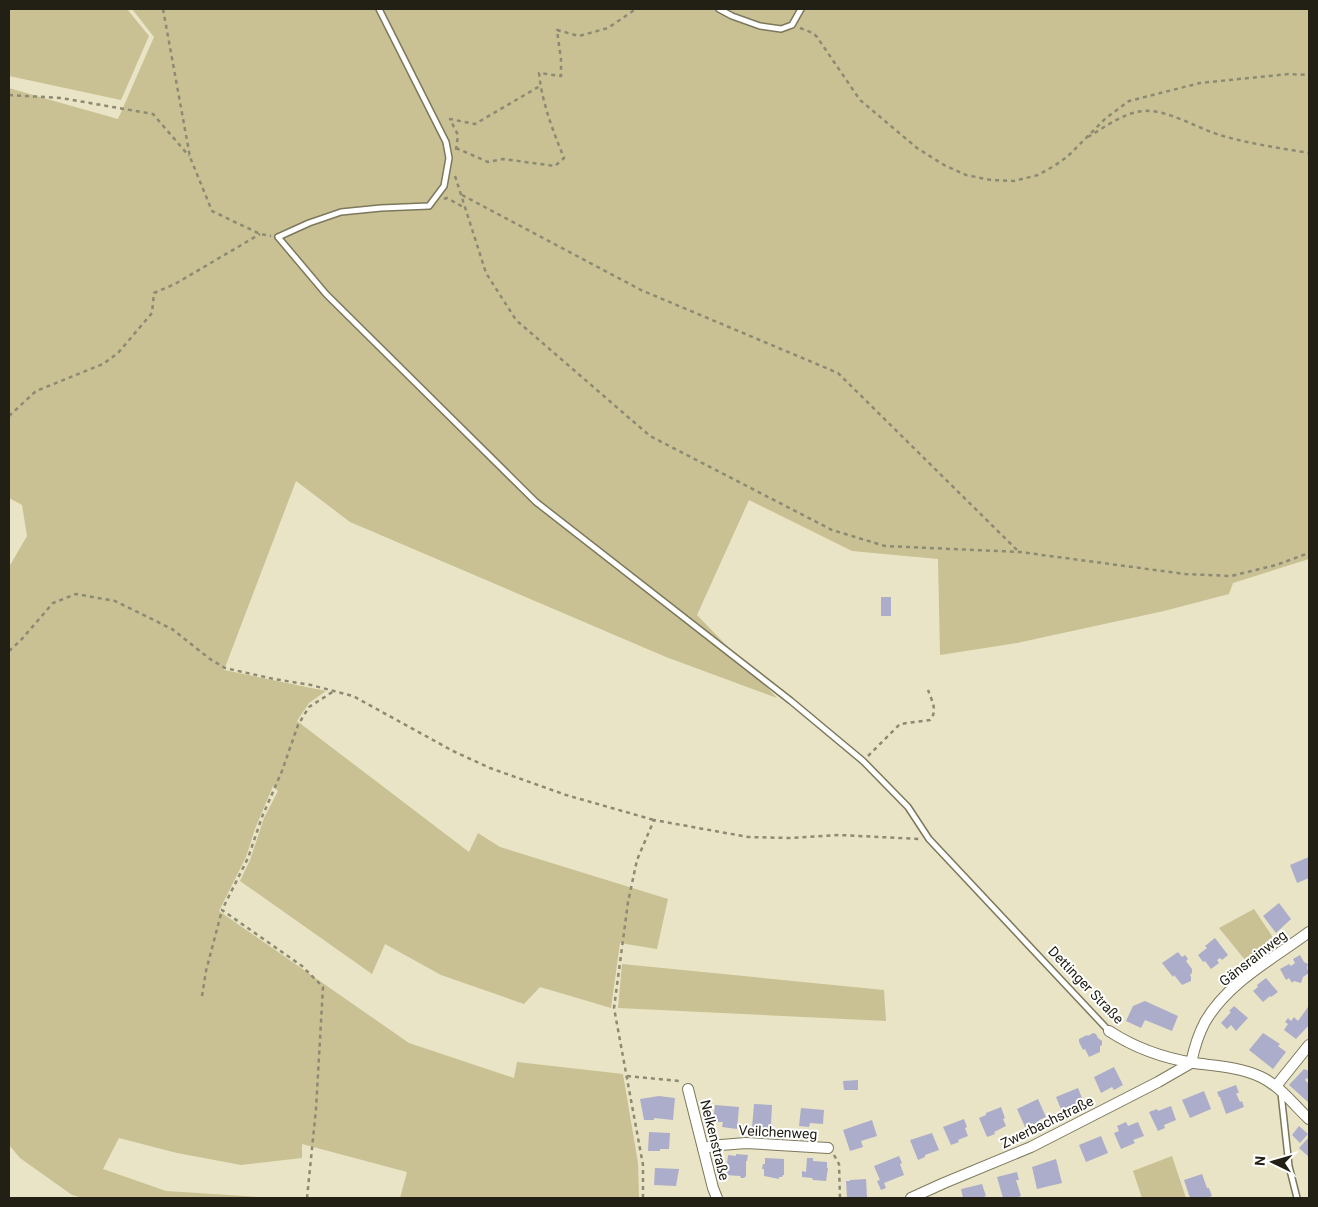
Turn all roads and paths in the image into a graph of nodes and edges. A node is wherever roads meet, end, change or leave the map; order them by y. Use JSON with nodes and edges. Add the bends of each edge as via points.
{"nodes":[{"id":1,"x":163,"y":9,"type":"edge"},
{"id":2,"x":379,"y":9,"type":"edge"},
{"id":3,"x":636,"y":9,"type":"edge"},
{"id":4,"x":719,"y":9,"type":"edge"},
{"id":5,"x":801,"y":9,"type":"edge"},
{"id":6,"x":792,"y":25,"type":"junction"},
{"id":7,"x":1309,"y":75,"type":"edge"},
{"id":8,"x":540,"y":86,"type":"junction"},
{"id":9,"x":9,"y":96,"type":"edge"},
{"id":10,"x":1086,"y":138,"type":"junction"},
{"id":11,"x":1309,"y":153,"type":"edge"},
{"id":12,"x":190,"y":157,"type":"junction"},
{"id":13,"x":455,"y":176,"type":"dead end"},
{"id":14,"x":462,"y":195,"type":"junction"},
{"id":15,"x":429,"y":206,"type":"junction"},
{"id":16,"x":465,"y":208,"type":"junction"},
{"id":17,"x":9,"y":416,"type":"edge"},
{"id":18,"x":1020,"y":552,"type":"junction"},
{"id":19,"x":1309,"y":553,"type":"edge"},
{"id":20,"x":9,"y":651,"type":"edge"},
{"id":21,"x":928,"y":690,"type":"dead end"},
{"id":22,"x":335,"y":691,"type":"junction"},
{"id":23,"x":863,"y":761,"type":"junction"},
{"id":24,"x":654,"y":820,"type":"junction"},
{"id":25,"x":929,"y":839,"type":"junction"},
{"id":26,"x":222,"y":910,"type":"junction"},
{"id":27,"x":1309,"y":932,"type":"edge"},
{"id":28,"x":202,"y":996,"type":"dead end"},
{"id":29,"x":1109,"y":1031,"type":"joint"},
{"id":30,"x":1309,"y":1045,"type":"edge"},
{"id":31,"x":1191,"y":1062,"type":"junction"},
{"id":32,"x":627,"y":1076,"type":"junction"},
{"id":33,"x":688,"y":1089,"type":"joint"},
{"id":34,"x":1279,"y":1089,"type":"junction"},
{"id":35,"x":1309,"y":1119,"type":"edge"},
{"id":36,"x":703,"y":1148,"type":"junction"},
{"id":37,"x":828,"y":1148,"type":"joint"},
{"id":38,"x":307,"y":1198,"type":"edge"},
{"id":39,"x":643,"y":1198,"type":"edge"},
{"id":40,"x":717,"y":1198,"type":"edge"},
{"id":41,"x":840,"y":1198,"type":"edge"},
{"id":42,"x":911,"y":1198,"type":"edge"},
{"id":43,"x":1297,"y":1198,"type":"edge"}],
"edges":[{"from":1,"to":12,"type":"path"},
{"from":2,"to":15,"type":"lane","via":[[446,142],[449,158],[444,186]]},
{"from":3,"to":8,"type":"path","via":[[608,28],[579,36],[557,30],[561,76],[539,73]]},
{"from":4,"to":6,"type":"lane","via":[[760,26],[781,30]]},
{"from":5,"to":6,"type":"lane"},
{"from":6,"to":10,"type":"path","via":[[817,37],[860,100],[888,125],[917,148],[966,175],[1014,181],[1038,175],[1067,157]]},
{"from":7,"to":10,"type":"path","via":[[1288,74],[1200,83],[1129,101]]},
{"from":8,"to":8,"type":"path","via":[[564,158],[555,166],[503,159],[488,162],[457,149],[458,134],[450,119],[475,124]]},
{"from":9,"to":12,"type":"path","via":[[61,98],[153,114]]},
{"from":10,"to":11,"type":"path","via":[[1128,114],[1160,112],[1223,136]]},
{"from":12,"to":17,"type":"path","via":[[212,211],[260,234],[154,293],[152,313],[118,353],[103,364],[36,391]]},
{"from":13,"to":14,"type":"path"},
{"from":14,"to":16,"type":"path"},
{"from":14,"to":18,"type":"path","via":[[641,290],[838,373]]},
{"from":15,"to":16,"type":"path","via":[[447,198]]},
{"from":15,"to":23,"type":"lane","name":"Dettinger Straße","via":[[341,212],[278,237],[326,294],[536,502]]},
{"from":16,"to":18,"type":"path","via":[[486,273],[516,320],[650,436],[832,530],[867,541],[885,546]]},
{"from":18,"to":19,"type":"path","via":[[1185,574],[1231,576]]},
{"from":20,"to":22,"type":"path","via":[[53,602],[76,594],[115,601],[172,629],[225,668]]},
{"from":21,"to":23,"type":"path","via":[[934,710],[930,720],[900,724]]},
{"from":22,"to":24,"type":"path","via":[[352,696],[490,768],[566,795]]},
{"from":22,"to":26,"type":"path","via":[[309,707],[298,725],[248,858]]},
{"from":23,"to":25,"type":"lane","name":"Dettinger Straße","via":[[908,807]]},
{"from":24,"to":25,"type":"path","via":[[748,837],[839,835]]},
{"from":24,"to":32,"type":"path","via":[[637,860],[628,902],[614,1008]]},
{"from":25,"to":29,"type":"lane","name":"Dettinger Straße"},
{"from":26,"to":28,"type":"path"},
{"from":26,"to":38,"type":"path","via":[[302,966],[323,987]]},
{"from":27,"to":31,"type":"street","name":"Gänsrainweg","via":[[1248,975],[1222,999],[1202,1028]]},
{"from":29,"to":31,"type":"street","name":"Dettinger Straße","via":[[1143,1050]]},
{"from":30,"to":34,"type":"street"},
{"from":31,"to":34,"type":"street","name":"Dettinger Straße","via":[[1250,1072]]},
{"from":31,"to":42,"type":"street","name":"Zwerbachstraße","via":[[1031,1147]]},
{"from":32,"to":33,"type":"path","via":[[679,1081]]},
{"from":32,"to":39,"type":"path","via":[[643,1165]]},
{"from":33,"to":36,"type":"street","name":"Nelkenstraße"},
{"from":34,"to":35,"type":"street","name":"Dettinger Straße"},
{"from":34,"to":43,"type":"lane","via":[[1289,1166]]},
{"from":36,"to":37,"type":"street","name":"Veilchenweg","via":[[746,1143]]},
{"from":36,"to":40,"type":"street","name":"Nelkenstraße"},
{"from":37,"to":41,"type":"path","name":"Veilchenweg","via":[[839,1164]]}]}
